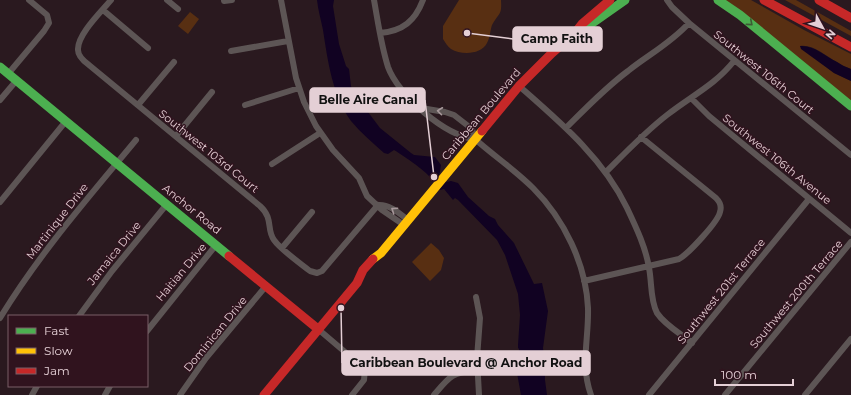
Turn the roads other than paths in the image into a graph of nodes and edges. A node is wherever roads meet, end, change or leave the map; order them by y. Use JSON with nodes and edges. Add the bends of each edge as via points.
{"nodes":[{"id":1,"x":29,"y":0,"type":"edge"},
{"id":2,"x":111,"y":0,"type":"edge"},
{"id":3,"x":167,"y":0,"type":"edge"},
{"id":4,"x":232,"y":0,"type":"edge"},
{"id":5,"x":281,"y":0,"type":"edge"},
{"id":6,"x":374,"y":0,"type":"edge"},
{"id":7,"x":423,"y":0,"type":"edge"},
{"id":8,"x":610,"y":0,"type":"edge"},
{"id":9,"x":625,"y":0,"type":"edge"},
{"id":10,"x":667,"y":0,"type":"edge"},
{"id":11,"x":718,"y":0,"type":"edge"},
{"id":12,"x":764,"y":0,"type":"edge"},
{"id":13,"x":819,"y":0,"type":"edge"},
{"id":14,"x":224,"y":2,"type":"dead end"},
{"id":15,"x":178,"y":9,"type":"dead end"},
{"id":16,"x":102,"y":10,"type":"junction"},
{"id":17,"x":851,"y":18,"type":"edge"},
{"id":18,"x":689,"y":23,"type":"junction"},
{"id":19,"x":575,"y":33,"type":"junction"},
{"id":20,"x":380,"y":34,"type":"junction"},
{"id":21,"x":288,"y":41,"type":"junction"},
{"id":22,"x":851,"y":47,"type":"edge"},
{"id":23,"x":148,"y":48,"type":"dead end"},
{"id":24,"x":231,"y":51,"type":"dead end"},
{"id":25,"x":734,"y":61,"type":"junction"},
{"id":26,"x":174,"y":62,"type":"dead end"},
{"id":27,"x":0,"y":68,"type":"edge"},
{"id":28,"x":8,"y":74,"type":"junction"},
{"id":29,"x":16,"y":81,"type":"junction"},
{"id":30,"x":520,"y":86,"type":"junction"},
{"id":31,"x":299,"y":88,"type":"junction"},
{"id":32,"x":212,"y":92,"type":"dead end"},
{"id":33,"x":691,"y":98,"type":"junction"},
{"id":34,"x":0,"y":100,"type":"edge"},
{"id":35,"x":245,"y":105,"type":"dead end"},
{"id":36,"x":138,"y":106,"type":"junction"},
{"id":37,"x":851,"y":106,"type":"edge"},
{"id":38,"x":421,"y":108,"type":"junction"},
{"id":39,"x":66,"y":121,"type":"junction"},
{"id":40,"x":462,"y":121,"type":"junction"},
{"id":41,"x":566,"y":128,"type":"junction"},
{"id":42,"x":455,"y":132,"type":"junction"},
{"id":43,"x":320,"y":133,"type":"junction"},
{"id":44,"x":176,"y":136,"type":"junction"},
{"id":45,"x":642,"y":137,"type":"junction"},
{"id":46,"x":475,"y":139,"type":"junction"},
{"id":47,"x":136,"y":140,"type":"dead end"},
{"id":48,"x":851,"y":156,"type":"edge"},
{"id":49,"x":116,"y":163,"type":"junction"},
{"id":50,"x":272,"y":164,"type":"dead end"},
{"id":51,"x":606,"y":172,"type":"junction"},
{"id":52,"x":809,"y":199,"type":"junction"},
{"id":53,"x":0,"y":202,"type":"edge"},
{"id":54,"x":167,"y":204,"type":"junction"},
{"id":55,"x":378,"y":205,"type":"junction"},
{"id":56,"x":312,"y":212,"type":"dead end"},
{"id":57,"x":406,"y":222,"type":"junction"},
{"id":58,"x":851,"y":233,"type":"edge"},
{"id":59,"x":851,"y":242,"type":"edge"},
{"id":60,"x":216,"y":245,"type":"junction"},
{"id":61,"x":282,"y":248,"type":"junction"},
{"id":62,"x":649,"y":267,"type":"junction"},
{"id":63,"x":584,"y":281,"type":"junction"},
{"id":64,"x":266,"y":286,"type":"junction"},
{"id":65,"x":476,"y":297,"type":"dead end"},
{"id":66,"x":80,"y":315,"type":"edge"},
{"id":67,"x":0,"y":318,"type":"edge"},
{"id":68,"x":148,"y":329,"type":"edge"},
{"id":69,"x":318,"y":329,"type":"junction"},
{"id":70,"x":851,"y":339,"type":"edge"},
{"id":71,"x":692,"y":343,"type":"junction"},
{"id":72,"x":477,"y":370,"type":"junction"},
{"id":73,"x":180,"y":395,"type":"edge"},
{"id":74,"x":264,"y":395,"type":"edge"},
{"id":75,"x":352,"y":395,"type":"edge"},
{"id":76,"x":434,"y":395,"type":"edge"},
{"id":77,"x":479,"y":395,"type":"edge"},
{"id":78,"x":590,"y":395,"type":"edge"},
{"id":79,"x":649,"y":395,"type":"edge"},
{"id":80,"x":725,"y":395,"type":"edge"},
{"id":81,"x":805,"y":395,"type":"edge"}],
"edges":[{"from":1,"to":28,"type":"street","via":[[47,15],[49,23]]},
{"from":2,"to":16,"type":"street"},
{"from":3,"to":15,"type":"street"},
{"from":4,"to":14,"type":"street"},
{"from":5,"to":21,"type":"street"},
{"from":6,"to":20,"type":"street"},
{"from":7,"to":20,"type":"street","via":[[415,15],[404,27]]},
{"from":8,"to":19,"type":"main road","name":"Caribbean Boulevard"},
{"from":9,"to":19,"type":"main road","name":"Caribbean Boulevard"},
{"from":10,"to":18,"type":"street","name":"Southwest 106th Court"},
{"from":11,"to":37,"type":"main road","one_way":true},
{"from":12,"to":22,"type":"main road"},
{"from":13,"to":17,"type":"main road"},
{"from":16,"to":23,"type":"street"},
{"from":16,"to":36,"type":"street","name":"Southwest 103rd Court","via":[[84,32],[78,48],[79,54],[85,62]]},
{"from":18,"to":25,"type":"street","name":"Southwest 106th Court"},
{"from":18,"to":41,"type":"street","via":[[675,38],[609,86]]},
{"from":19,"to":30,"type":"main road","name":"Caribbean Boulevard"},
{"from":20,"to":38,"type":"street","via":[[390,72],[403,92]]},
{"from":21,"to":24,"type":"street"},
{"from":21,"to":31,"type":"street"},
{"from":25,"to":33,"type":"street","via":[[718,79]]},
{"from":25,"to":48,"type":"street","name":"Southwest 106th Court"},
{"from":26,"to":36,"type":"street"},
{"from":27,"to":28,"type":"main road","name":"Anchor Road"},
{"from":28,"to":29,"type":"main road","name":"Anchor Road"},
{"from":29,"to":34,"type":"street"},
{"from":29,"to":39,"type":"main road","name":"Anchor Road"},
{"from":30,"to":41,"type":"street"},
{"from":30,"to":46,"type":"main road","name":"Caribbean Boulevard"},
{"from":31,"to":35,"type":"street"},
{"from":31,"to":43,"type":"street","via":[[306,108]]},
{"from":32,"to":44,"type":"street"},
{"from":33,"to":45,"type":"street"},
{"from":33,"to":52,"type":"street","name":"Southwest 106th Avenue"},
{"from":36,"to":44,"type":"street","name":"Southwest 103rd Court"},
{"from":40,"to":38,"type":"street","one_way":true,"via":[[448,113]]},
{"from":38,"to":42,"type":"street","via":[[438,123]]},
{"from":39,"to":49,"type":"main road","name":"Anchor Road"},
{"from":39,"to":53,"type":"street"},
{"from":40,"to":42,"type":"street"},
{"from":40,"to":46,"type":"street","via":[[472,129]]},
{"from":41,"to":51,"type":"street"},
{"from":42,"to":46,"type":"street","via":[[465,138]]},
{"from":43,"to":50,"type":"street"},
{"from":43,"to":55,"type":"street","via":[[338,157],[359,178],[365,194]]},
{"from":44,"to":61,"type":"street","name":"Southwest 103rd Court","via":[[263,209],[270,220],[273,239]]},
{"from":45,"to":51,"type":"street"},
{"from":45,"to":62,"type":"street","via":[[716,198],[721,209],[718,217],[686,255]]},
{"from":46,"to":57,"type":"main road","name":"Caribbean Boulevard"},
{"from":46,"to":63,"type":"street","via":[[527,182],[548,206],[568,238]]},
{"from":47,"to":49,"type":"street","name":"Martinique Drive"},
{"from":49,"to":54,"type":"main road","name":"Anchor Road"},
{"from":49,"to":67,"type":"street","name":"Martinique Drive","via":[[45,251]]},
{"from":51,"to":62,"type":"street","via":[[627,208]]},
{"from":52,"to":58,"type":"street","name":"Southwest 106th Avenue"},
{"from":52,"to":71,"type":"street","name":"Southwest 201st Terrace"},
{"from":54,"to":60,"type":"main road","name":"Anchor Road"},
{"from":54,"to":66,"type":"street","name":"Jamaica Drive"},
{"from":55,"to":57,"type":"street","via":[[382,210]]},
{"from":55,"to":61,"type":"street","name":"Southwest 103rd Court","via":[[324,269],[317,273],[310,271]]},
{"from":56,"to":61,"type":"street"},
{"from":57,"to":69,"type":"main road","name":"Caribbean Boulevard","via":[[358,276],[357,283]]},
{"from":59,"to":80,"type":"street","name":"Southwest 200th Terrace"},
{"from":60,"to":64,"type":"main road","name":"Anchor Road"},
{"from":60,"to":68,"type":"street","name":"Haitian Drive"},
{"from":62,"to":63,"type":"street"},
{"from":62,"to":71,"type":"street","via":[[653,302],[657,313]]},
{"from":63,"to":78,"type":"street","via":[[588,305],[585,372]]},
{"from":64,"to":69,"type":"main road","name":"Anchor Road"},
{"from":64,"to":73,"type":"street","name":"Dominican Drive","via":[[206,358]]},
{"from":65,"to":72,"type":"street","via":[[480,318]]},
{"from":69,"to":74,"type":"main road","name":"Caribbean Boulevard"},
{"from":69,"to":75,"type":"street","name":"Anchor Road","via":[[364,367],[366,371],[363,382]]},
{"from":70,"to":81,"type":"street"},
{"from":71,"to":79,"type":"street","name":"Southwest 201st Terrace"},
{"from":72,"to":76,"type":"street","via":[[452,375]]},
{"from":72,"to":77,"type":"street"}]}
